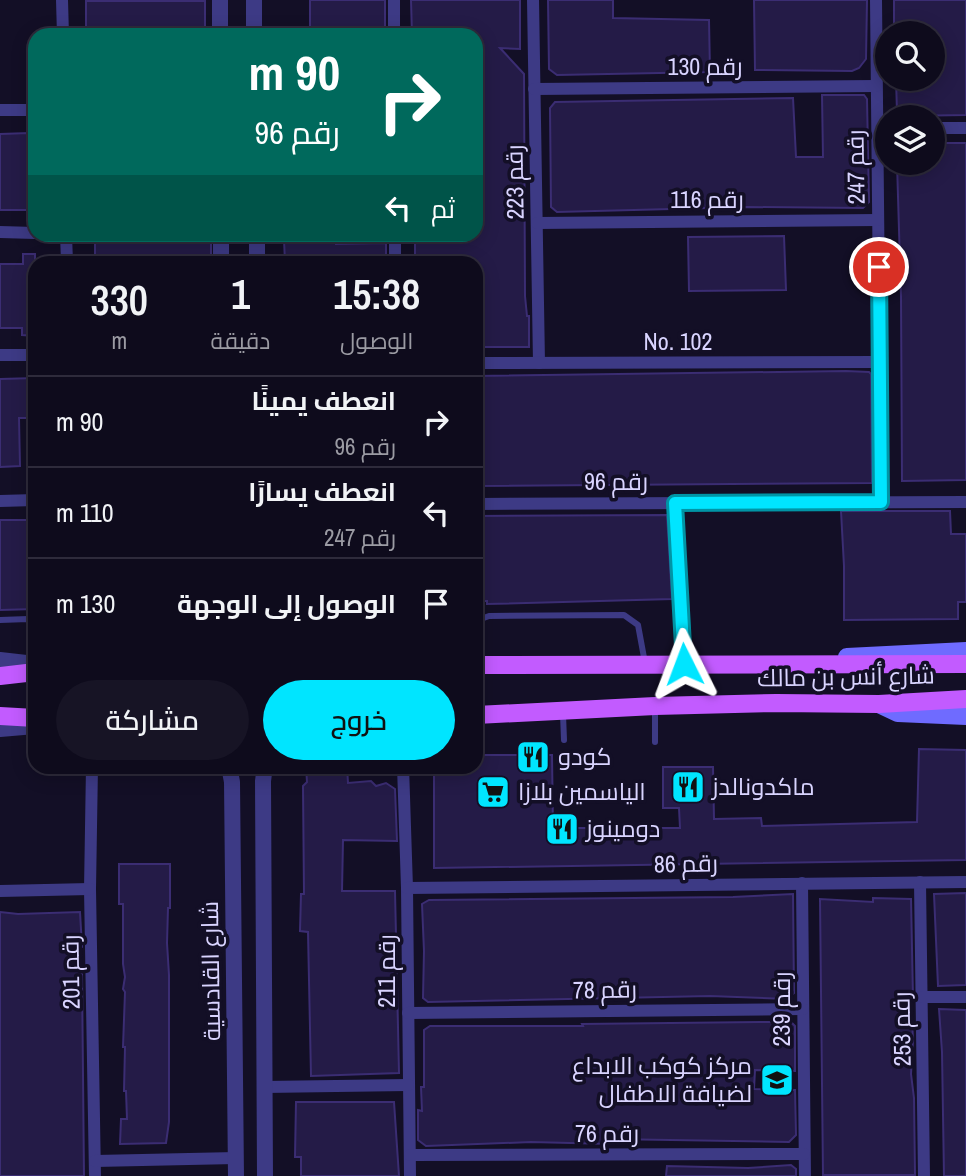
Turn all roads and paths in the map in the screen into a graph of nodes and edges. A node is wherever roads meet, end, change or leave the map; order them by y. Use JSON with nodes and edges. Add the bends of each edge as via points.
{"nodes":[{"id":1,"x":62,"y":0,"type":"edge"},
{"id":2,"x":220,"y":0,"type":"edge"},
{"id":3,"x":254,"y":0,"type":"edge"},
{"id":4,"x":394,"y":0,"type":"edge"},
{"id":5,"x":533,"y":0,"type":"edge"},
{"id":6,"x":876,"y":0,"type":"edge"},
{"id":7,"x":876,"y":21,"type":"edge"},
{"id":8,"x":63,"y":28,"type":"edge"},
{"id":9,"x":220,"y":28,"type":"edge"},
{"id":10,"x":254,"y":28,"type":"edge"},
{"id":11,"x":394,"y":28,"type":"edge"},
{"id":12,"x":875,"y":86,"type":"edge"},
{"id":13,"x":534,"y":89,"type":"junction"},
{"id":14,"x":0,"y":110,"type":"edge"},
{"id":15,"x":28,"y":110,"type":"edge"},
{"id":16,"x":945,"y":128,"type":"edge"},
{"id":17,"x":966,"y":128,"type":"edge"},
{"id":18,"x":880,"y":175,"type":"edge"},
{"id":19,"x":878,"y":220,"type":"junction"},
{"id":20,"x":537,"y":223,"type":"junction"},
{"id":21,"x":0,"y":232,"type":"edge"},
{"id":22,"x":28,"y":233,"type":"edge"},
{"id":23,"x":0,"y":355,"type":"edge"},
{"id":24,"x":28,"y":355,"type":"edge"},
{"id":25,"x":880,"y":362,"type":"junction"},
{"id":26,"x":483,"y":363,"type":"edge"},
{"id":27,"x":539,"y":363,"type":"junction"},
{"id":28,"x":0,"y":500,"type":"edge"},
{"id":29,"x":28,"y":500,"type":"edge"},
{"id":30,"x":881,"y":502,"type":"junction"},
{"id":31,"x":966,"y":502,"type":"edge"},
{"id":32,"x":675,"y":503,"type":"junction"},
{"id":33,"x":483,"y":504,"type":"edge"},
{"id":34,"x":483,"y":618,"type":"edge"},
{"id":35,"x":0,"y":620,"type":"edge"},
{"id":36,"x":28,"y":621,"type":"edge"},
{"id":37,"x":966,"y":651,"type":"edge"},
{"id":38,"x":0,"y":660,"type":"edge"},
{"id":39,"x":28,"y":663,"type":"edge"},
{"id":40,"x":684,"y":664,"type":"junction"},
{"id":41,"x":966,"y":664,"type":"edge"},
{"id":42,"x":483,"y":665,"type":"edge"},
{"id":43,"x":645,"y":665,"type":"junction"},
{"id":44,"x":28,"y":673,"type":"edge"},
{"id":45,"x":0,"y":676,"type":"edge"},
{"id":46,"x":966,"y":699,"type":"edge"},
{"id":47,"x":879,"y":704,"type":"junction"},
{"id":48,"x":655,"y":706,"type":"junction"},
{"id":49,"x":562,"y":712,"type":"junction"},
{"id":50,"x":483,"y":715,"type":"edge"},
{"id":51,"x":0,"y":716,"type":"edge"},
{"id":52,"x":966,"y":716,"type":"edge"},
{"id":53,"x":28,"y":718,"type":"edge"},
{"id":54,"x":28,"y":727,"type":"edge"},
{"id":55,"x":0,"y":729,"type":"edge"},
{"id":56,"x":564,"y":740,"type":"dead end"},
{"id":57,"x":655,"y":742,"type":"dead end"},
{"id":58,"x":92,"y":774,"type":"edge"},
{"id":59,"x":233,"y":774,"type":"edge"},
{"id":60,"x":261,"y":774,"type":"edge"},
{"id":61,"x":403,"y":774,"type":"edge"},
{"id":62,"x":920,"y":882,"type":"junction"},
{"id":63,"x":966,"y":882,"type":"edge"},
{"id":64,"x":802,"y":883,"type":"junction"},
{"id":65,"x":407,"y":888,"type":"junction"},
{"id":66,"x":90,"y":890,"type":"junction"},
{"id":67,"x":0,"y":891,"type":"edge"},
{"id":68,"x":966,"y":997,"type":"edge"},
{"id":69,"x":923,"y":998,"type":"junction"},
{"id":70,"x":803,"y":1009,"type":"junction"},
{"id":71,"x":408,"y":1013,"type":"junction"},
{"id":72,"x":408,"y":1085,"type":"junction"},
{"id":73,"x":264,"y":1087,"type":"junction"},
{"id":74,"x":804,"y":1154,"type":"junction"},
{"id":75,"x":410,"y":1155,"type":"junction"},
{"id":76,"x":236,"y":1158,"type":"junction"},
{"id":77,"x":95,"y":1161,"type":"junction"},
{"id":78,"x":95,"y":1176,"type":"edge"},
{"id":79,"x":236,"y":1176,"type":"edge"},
{"id":80,"x":265,"y":1176,"type":"edge"},
{"id":81,"x":410,"y":1176,"type":"edge"},
{"id":82,"x":805,"y":1176,"type":"edge"},
{"id":83,"x":925,"y":1176,"type":"edge"}],
"edges":[{"from":1,"to":8,"type":"street"},
{"from":2,"to":9,"type":"street"},
{"from":3,"to":10,"type":"street"},
{"from":4,"to":11,"type":"street"},
{"from":5,"to":13,"type":"street","name":"رقم 223"},
{"from":6,"to":7,"type":"street","name":"رقم 247"},
{"from":12,"to":13,"type":"street","name":"رقم 130"},
{"from":13,"to":20,"type":"street","name":"رقم 223"},
{"from":14,"to":15,"type":"street"},
{"from":16,"to":17,"type":"street"},
{"from":18,"to":19,"type":"street","name":"رقم 247"},
{"from":19,"to":20,"type":"street","name":"رقم 116"},
{"from":19,"to":25,"type":"street","name":"رقم 247"},
{"from":20,"to":27,"type":"street","name":"رقم 223"},
{"from":21,"to":22,"type":"street"},
{"from":23,"to":24,"type":"street"},
{"from":25,"to":27,"type":"street","name":"No. 102"},
{"from":25,"to":30,"type":"street","name":"رقم 247"},
{"from":26,"to":27,"type":"street","name":"No. 102"},
{"from":28,"to":29,"type":"street"},
{"from":30,"to":31,"type":"street","name":"رقم 96"},
{"from":30,"to":32,"type":"street","name":"رقم 96"},
{"from":32,"to":33,"type":"street","name":"رقم 96"},
{"from":32,"to":40,"type":"street"},
{"from":34,"to":43,"type":"lane","via":[[624,615],[638,625]]},
{"from":35,"to":36,"type":"lane"},
{"from":37,"to":40,"type":"main road"},
{"from":38,"to":39,"type":"street"},
{"from":40,"to":41,"type":"main road","name":"شارع أنس بن مالك"},
{"from":40,"to":43,"type":"main road","name":"شارع أنس بن مالك"},
{"from":42,"to":43,"type":"main road","name":"شارع أنس بن مالك"},
{"from":44,"to":45,"type":"main road"},
{"from":46,"to":47,"type":"main road","name":"شارع أنس بن مالك"},
{"from":47,"to":48,"type":"main road","name":"شارع أنس بن مالك"},
{"from":47,"to":52,"type":"main road","via":[[898,713]]},
{"from":48,"to":49,"type":"main road","name":"شارع أنس بن مالك"},
{"from":48,"to":57,"type":"lane"},
{"from":49,"to":50,"type":"main road","name":"شارع أنس بن مالك"},
{"from":49,"to":56,"type":"lane"},
{"from":51,"to":53,"type":"main road"},
{"from":54,"to":55,"type":"street"},
{"from":58,"to":66,"type":"street","name":"رقم 201"},
{"from":59,"to":76,"type":"street","name":"شارع القادسية"},
{"from":60,"to":73,"type":"street"},
{"from":61,"to":65,"type":"street","name":"رقم 211"},
{"from":62,"to":63,"type":"street","name":"رقم 86"},
{"from":62,"to":64,"type":"street","name":"رقم 86"},
{"from":62,"to":69,"type":"street","name":"رقم 253"},
{"from":64,"to":65,"type":"street","name":"رقم 86"},
{"from":64,"to":70,"type":"street","name":"رقم 239"},
{"from":65,"to":71,"type":"street","name":"رقم 211"},
{"from":66,"to":67,"type":"street"},
{"from":66,"to":77,"type":"street","name":"رقم 201"},
{"from":68,"to":69,"type":"street"},
{"from":69,"to":83,"type":"street","name":"رقم 253"},
{"from":70,"to":71,"type":"street","name":"رقم 78"},
{"from":70,"to":74,"type":"street","name":"رقم 239"},
{"from":71,"to":72,"type":"street","name":"رقم 211"},
{"from":72,"to":73,"type":"street"},
{"from":72,"to":75,"type":"street","name":"رقم 211"},
{"from":73,"to":80,"type":"street"},
{"from":74,"to":75,"type":"street","name":"رقم 76"},
{"from":74,"to":82,"type":"street","name":"رقم 239"},
{"from":75,"to":81,"type":"street","name":"رقم 211"},
{"from":76,"to":77,"type":"street"},
{"from":76,"to":79,"type":"street","name":"شارع القادسية"},
{"from":77,"to":78,"type":"street","name":"رقم 201"}]}
